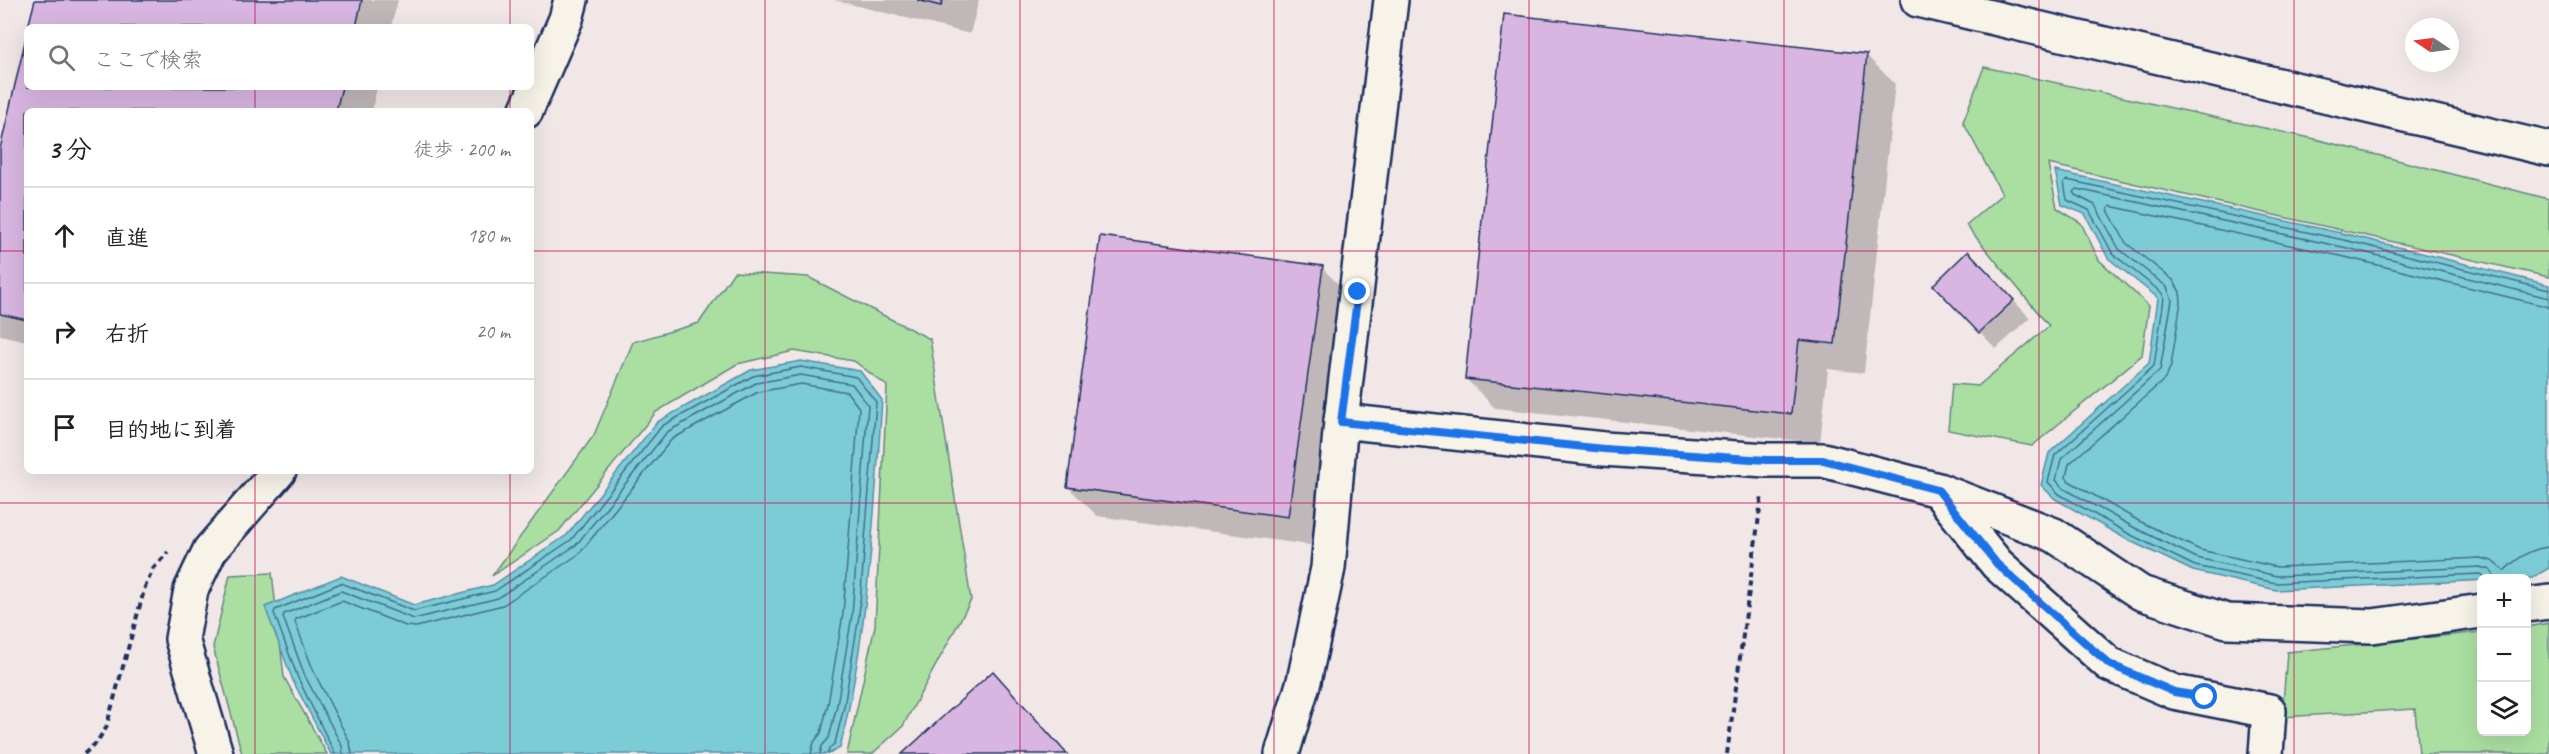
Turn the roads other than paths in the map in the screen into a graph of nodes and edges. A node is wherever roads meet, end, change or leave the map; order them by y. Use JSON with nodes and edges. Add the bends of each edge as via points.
{"nodes":[{"id":1,"x":571,"y":0,"type":"edge"},
{"id":2,"x":1391,"y":0,"type":"edge"},
{"id":3,"x":1918,"y":0,"type":"edge"},
{"id":4,"x":527,"y":108,"type":"edge"},
{"id":5,"x":2549,"y":149,"type":"edge"},
{"id":6,"x":1341,"y":422,"type":"junction"},
{"id":7,"x":276,"y":474,"type":"edge"},
{"id":8,"x":1938,"y":490,"type":"junction"},
{"id":9,"x":2549,"y":602,"type":"edge"},
{"id":10,"x":2531,"y":604,"type":"edge"},
{"id":11,"x":2477,"y":612,"type":"edge"},
{"id":12,"x":216,"y":754,"type":"edge"},
{"id":13,"x":1282,"y":754,"type":"edge"},
{"id":14,"x":2266,"y":754,"type":"edge"}],
"edges":[{"from":1,"to":4,"type":"street"},
{"from":2,"to":6,"type":"street"},
{"from":3,"to":5,"type":"street"},
{"from":6,"to":8,"type":"street","via":[[1604,449],[1823,460]]},
{"from":6,"to":13,"type":"street","via":[[1328,568],[1304,681]]},
{"from":7,"to":12,"type":"street","via":[[210,550],[191,590],[182,639]]},
{"from":8,"to":11,"type":"street","via":[[2054,535],[2141,593],[2227,621],[2372,626]]},
{"from":8,"to":14,"type":"street","via":[[1997,564],[2109,664],[2174,692],[2269,711]]},
{"from":9,"to":10,"type":"street"}]}
